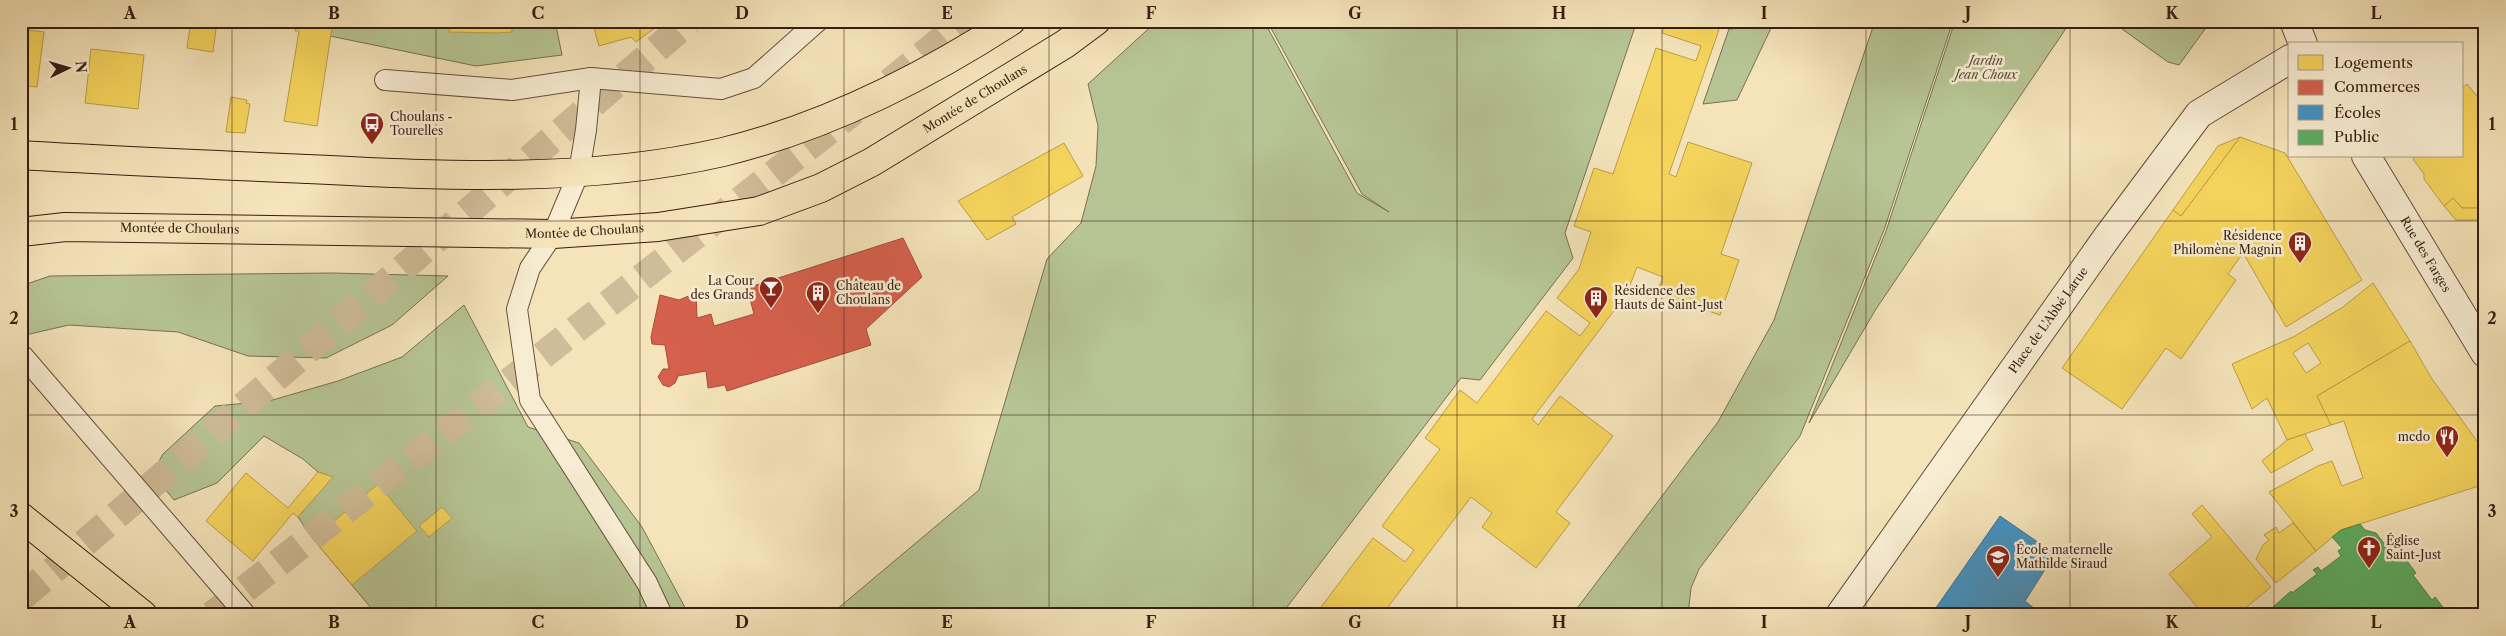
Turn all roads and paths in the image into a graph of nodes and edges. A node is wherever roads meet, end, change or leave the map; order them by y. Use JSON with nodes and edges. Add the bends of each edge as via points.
{"nodes":[{"id":1,"x":818,"y":21,"type":"edge"},
{"id":2,"x":1011,"y":21,"type":"edge"},
{"id":3,"x":1096,"y":21,"type":"edge"},
{"id":4,"x":2294,"y":21,"type":"edge"},
{"id":5,"x":2302,"y":42,"type":"edge"},
{"id":6,"x":2288,"y":59,"type":"edge"},
{"id":7,"x":591,"y":78,"type":"junction"},
{"id":8,"x":385,"y":80,"type":"dead end"},
{"id":9,"x":21,"y":155,"type":"edge"},
{"id":10,"x":2367,"y":158,"type":"edge"},
{"id":11,"x":579,"y":172,"type":"junction"},
{"id":12,"x":21,"y":232,"type":"edge"},
{"id":13,"x":552,"y":234,"type":"junction"},
{"id":14,"x":2485,"y":353,"type":"edge"},
{"id":15,"x":21,"y":357,"type":"edge"},
{"id":16,"x":21,"y":517,"type":"edge"},
{"id":17,"x":143,"y":615,"type":"edge"},
{"id":18,"x":246,"y":615,"type":"edge"},
{"id":19,"x":662,"y":615,"type":"edge"},
{"id":20,"x":1840,"y":615,"type":"edge"}],
"edges":[{"from":1,"to":7,"type":"lane","via":[[754,78],[721,89]]},
{"from":2,"to":11,"type":"main road","via":[[958,56],[884,93],[769,138],[688,158]]},
{"from":3,"to":13,"type":"main road","name":"Montée de Choulans","via":[[1065,44],[872,162],[784,203],[703,222]]},
{"from":4,"to":5,"type":"street"},
{"from":6,"to":20,"type":"street","name":"Place de L'Abbé Larue","via":[[2199,114],[2108,236]]},
{"from":7,"to":8,"type":"lane","via":[[512,90]]},
{"from":7,"to":11,"type":"lane"},
{"from":9,"to":11,"type":"main road","via":[[369,172],[511,176]]},
{"from":10,"to":14,"type":"street","name":"Rue des Farges"},
{"from":11,"to":13,"type":"lane"},
{"from":12,"to":13,"type":"main road","name":"Montée de Choulans","via":[[65,227]]},
{"from":13,"to":19,"type":"lane","via":[[530,268],[517,309],[530,400],[647,583]]},
{"from":15,"to":18,"type":"lane"},
{"from":16,"to":17,"type":"main road"}]}
